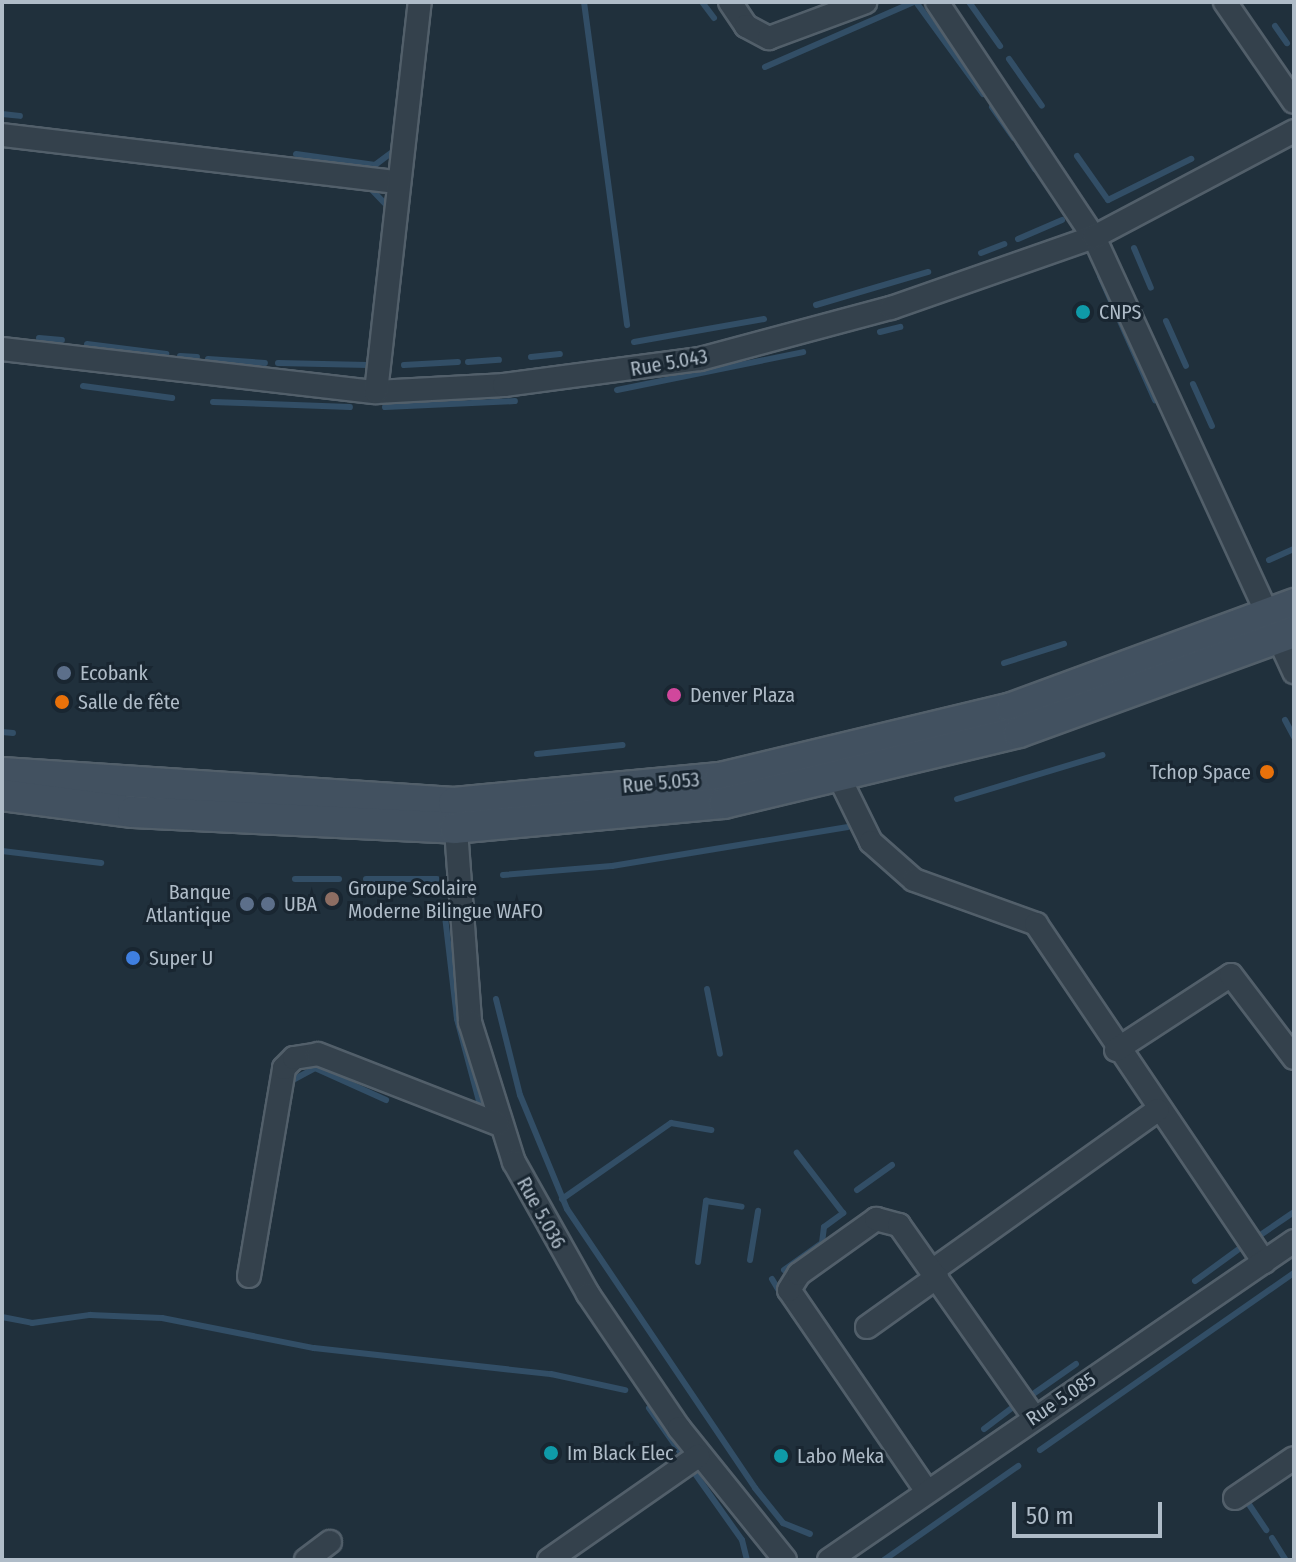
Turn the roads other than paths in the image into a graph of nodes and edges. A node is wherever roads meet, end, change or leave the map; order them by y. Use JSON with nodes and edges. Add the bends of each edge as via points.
{"nodes":[{"id":1,"x":420,"y":2,"type":"edge"},
{"id":2,"x":730,"y":2,"type":"edge"},
{"id":3,"x":866,"y":2,"type":"edge"},
{"id":4,"x":937,"y":2,"type":"edge"},
{"id":5,"x":1225,"y":2,"type":"edge"},
{"id":6,"x":1294,"y":102,"type":"edge"},
{"id":7,"x":1294,"y":131,"type":"edge"},
{"id":8,"x":2,"y":135,"type":"edge"},
{"id":9,"x":396,"y":182,"type":"junction"},
{"id":10,"x":1094,"y":237,"type":"junction"},
{"id":11,"x":2,"y":349,"type":"edge"},
{"id":12,"x":376,"y":392,"type":"junction"},
{"id":13,"x":1294,"y":604,"type":"edge"},
{"id":14,"x":1278,"y":630,"type":"edge"},
{"id":15,"x":1294,"y":672,"type":"edge"},
{"id":16,"x":2,"y":773,"type":"edge"},
{"id":17,"x":840,"y":779,"type":"junction"},
{"id":18,"x":2,"y":795,"type":"edge"},
{"id":19,"x":455,"y":816,"type":"junction"},
{"id":20,"x":1116,"y":1050,"type":"junction"},
{"id":21,"x":1294,"y":1058,"type":"edge"},
{"id":22,"x":1158,"y":1110,"type":"junction"},
{"id":23,"x":498,"y":1124,"type":"junction"},
{"id":24,"x":1294,"y":1241,"type":"edge"},
{"id":25,"x":1264,"y":1262,"type":"junction"},
{"id":26,"x":934,"y":1274,"type":"junction"},
{"id":27,"x":249,"y":1276,"type":"dead end"},
{"id":28,"x":867,"y":1327,"type":"dead end"},
{"id":29,"x":1034,"y":1417,"type":"junction"},
{"id":30,"x":698,"y":1456,"type":"junction"},
{"id":31,"x":1294,"y":1458,"type":"edge"},
{"id":32,"x":926,"y":1490,"type":"junction"},
{"id":33,"x":1235,"y":1498,"type":"dead end"},
{"id":34,"x":330,"y":1542,"type":"dead end"},
{"id":35,"x":562,"y":1556,"type":"edge"},
{"id":36,"x":306,"y":1560,"type":"edge"},
{"id":37,"x":785,"y":1560,"type":"edge"},
{"id":38,"x":829,"y":1560,"type":"edge"}],
"edges":[{"from":1,"to":9,"type":"street"},
{"from":2,"to":3,"type":"street","via":[[746,26],[769,38]]},
{"from":4,"to":10,"type":"street"},
{"from":5,"to":6,"type":"street"},
{"from":7,"to":10,"type":"street","name":"Rue 5.043"},
{"from":8,"to":9,"type":"street"},
{"from":9,"to":12,"type":"street"},
{"from":10,"to":12,"type":"street","name":"Rue 5.043","via":[[891,308],[700,359],[504,385]]},
{"from":10,"to":14,"type":"street"},
{"from":11,"to":12,"type":"street","name":"Rue 5.043"},
{"from":13,"to":14,"type":"main road","name":"Rue 5.053"},
{"from":14,"to":15,"type":"street"},
{"from":14,"to":17,"type":"main road","name":"Rue 5.053","via":[[1048,723]]},
{"from":14,"to":19,"type":"main road","name":"Rue 5.053","via":[[872,744],[720,778]]},
{"from":16,"to":19,"type":"main road","name":"Rue 5.053"},
{"from":17,"to":19,"type":"main road","name":"Rue 5.053","via":[[724,803]]},
{"from":17,"to":20,"type":"street","via":[[871,842],[914,880],[1036,924]]},
{"from":18,"to":19,"type":"main road","name":"Rue 5.053","via":[[133,812]]},
{"from":19,"to":23,"type":"street","name":"Rue 5.036","via":[[463,979]]},
{"from":20,"to":21,"type":"street","via":[[1231,975]]},
{"from":20,"to":22,"type":"street"},
{"from":22,"to":25,"type":"street"},
{"from":22,"to":26,"type":"street"},
{"from":23,"to":27,"type":"street","via":[[318,1054],[294,1058],[284,1068]]},
{"from":23,"to":30,"type":"street","name":"Rue 5.036","via":[[535,1208]]},
{"from":24,"to":25,"type":"street","name":"Rue 5.085"},
{"from":25,"to":29,"type":"street","name":"Rue 5.085"},
{"from":26,"to":28,"type":"street"},
{"from":26,"to":29,"type":"street"},
{"from":26,"to":32,"type":"street","via":[[899,1225],[884,1217],[799,1274],[789,1290]]},
{"from":29,"to":32,"type":"street","name":"Rue 5.085"},
{"from":30,"to":35,"type":"street"},
{"from":30,"to":37,"type":"street","name":"Rue 5.036"},
{"from":31,"to":33,"type":"street"},
{"from":32,"to":38,"type":"street","name":"Rue 5.085"},
{"from":34,"to":36,"type":"street"}]}
